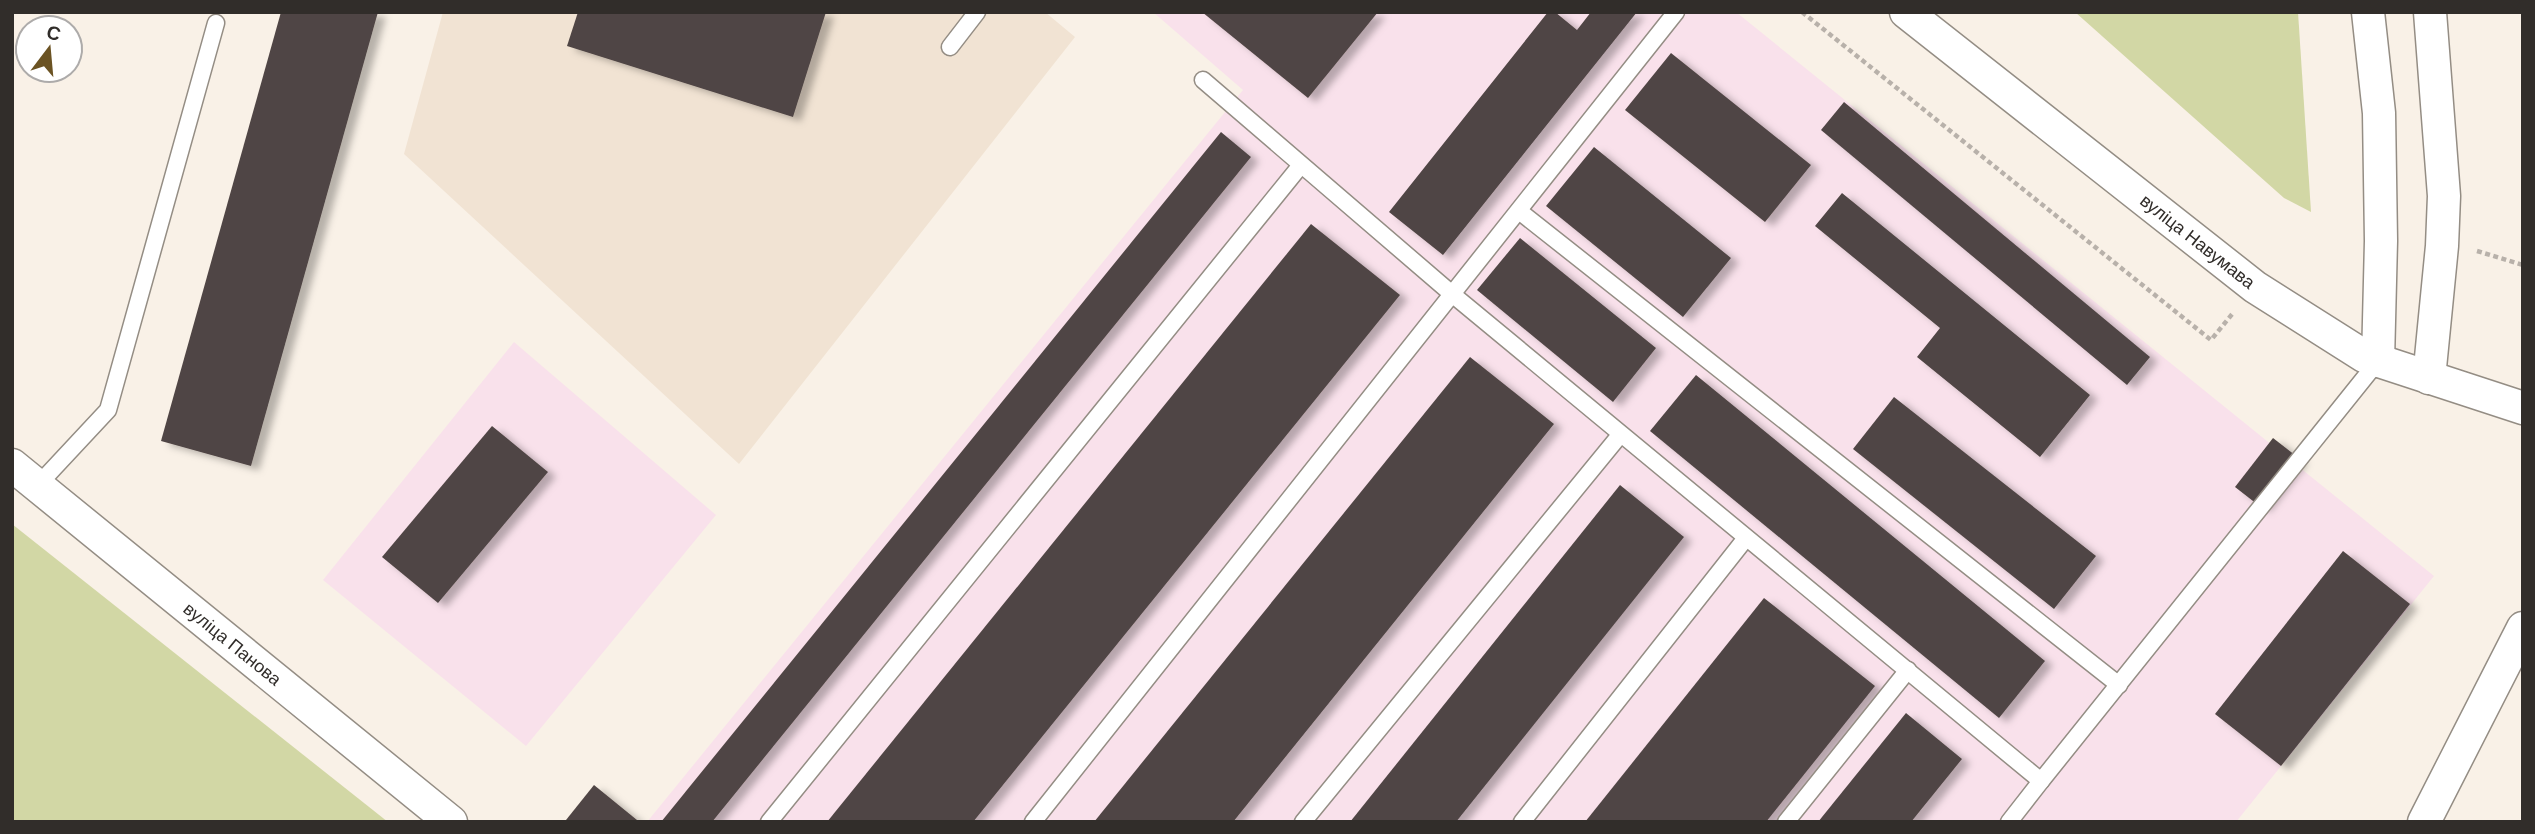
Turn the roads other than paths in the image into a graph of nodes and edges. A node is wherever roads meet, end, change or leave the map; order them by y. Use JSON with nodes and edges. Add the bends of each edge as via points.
{"nodes":[{"id":1,"x":977,"y":12,"type":"edge"},
{"id":2,"x":1676,"y":12,"type":"edge"},
{"id":3,"x":1906,"y":12,"type":"edge"},
{"id":4,"x":2368,"y":12,"type":"edge"},
{"id":5,"x":2430,"y":12,"type":"edge"},
{"id":6,"x":216,"y":23,"type":"dead end"},
{"id":7,"x":950,"y":47,"type":"dead end"},
{"id":8,"x":1203,"y":80,"type":"dead end"},
{"id":9,"x":1301,"y":165,"type":"junction"},
{"id":10,"x":1518,"y":211,"type":"junction"},
{"id":11,"x":1452,"y":294,"type":"junction"},
{"id":12,"x":2378,"y":361,"type":"junction"},
{"id":13,"x":2429,"y":378,"type":"junction"},
{"id":14,"x":2523,"y":408,"type":"edge"},
{"id":15,"x":1620,"y":435,"type":"junction"},
{"id":16,"x":12,"y":465,"type":"edge"},
{"id":17,"x":38,"y":485,"type":"junction"},
{"id":18,"x":1746,"y":538,"type":"junction"},
{"id":19,"x":2523,"y":628,"type":"edge"},
{"id":20,"x":1908,"y":670,"type":"junction"},
{"id":21,"x":2119,"y":685,"type":"junction"},
{"id":22,"x":2041,"y":781,"type":"junction"},
{"id":23,"x":451,"y":822,"type":"edge"},
{"id":24,"x":769,"y":822,"type":"edge"},
{"id":25,"x":1033,"y":822,"type":"edge"},
{"id":26,"x":1303,"y":822,"type":"edge"},
{"id":27,"x":1522,"y":822,"type":"edge"},
{"id":28,"x":1786,"y":822,"type":"edge"},
{"id":29,"x":2009,"y":822,"type":"edge"},
{"id":30,"x":2424,"y":822,"type":"edge"}],
"edges":[{"from":1,"to":7,"type":"lane"},
{"from":2,"to":10,"type":"lane"},
{"from":3,"to":12,"type":"street","name":"вуліца Навумава","via":[[2255,287]]},
{"from":4,"to":12,"type":"street","via":[[2379,113]]},
{"from":5,"to":13,"type":"street","via":[[2444,196]]},
{"from":6,"to":17,"type":"lane","via":[[108,410]]},
{"from":8,"to":9,"type":"lane"},
{"from":9,"to":11,"type":"lane"},
{"from":9,"to":24,"type":"lane"},
{"from":10,"to":11,"type":"lane"},
{"from":10,"to":21,"type":"lane"},
{"from":11,"to":15,"type":"lane"},
{"from":11,"to":25,"type":"lane"},
{"from":12,"to":13,"type":"street","name":"вуліца Навумава"},
{"from":12,"to":21,"type":"lane"},
{"from":13,"to":14,"type":"street","name":"вуліца Навумава"},
{"from":15,"to":18,"type":"lane"},
{"from":15,"to":26,"type":"lane"},
{"from":16,"to":17,"type":"street","name":"вуліца Панова"},
{"from":17,"to":23,"type":"street","name":"вуліца Панова"},
{"from":18,"to":20,"type":"lane"},
{"from":18,"to":27,"type":"lane"},
{"from":19,"to":30,"type":"street"},
{"from":20,"to":22,"type":"lane"},
{"from":20,"to":28,"type":"lane"},
{"from":21,"to":22,"type":"lane"},
{"from":22,"to":29,"type":"lane"}]}
